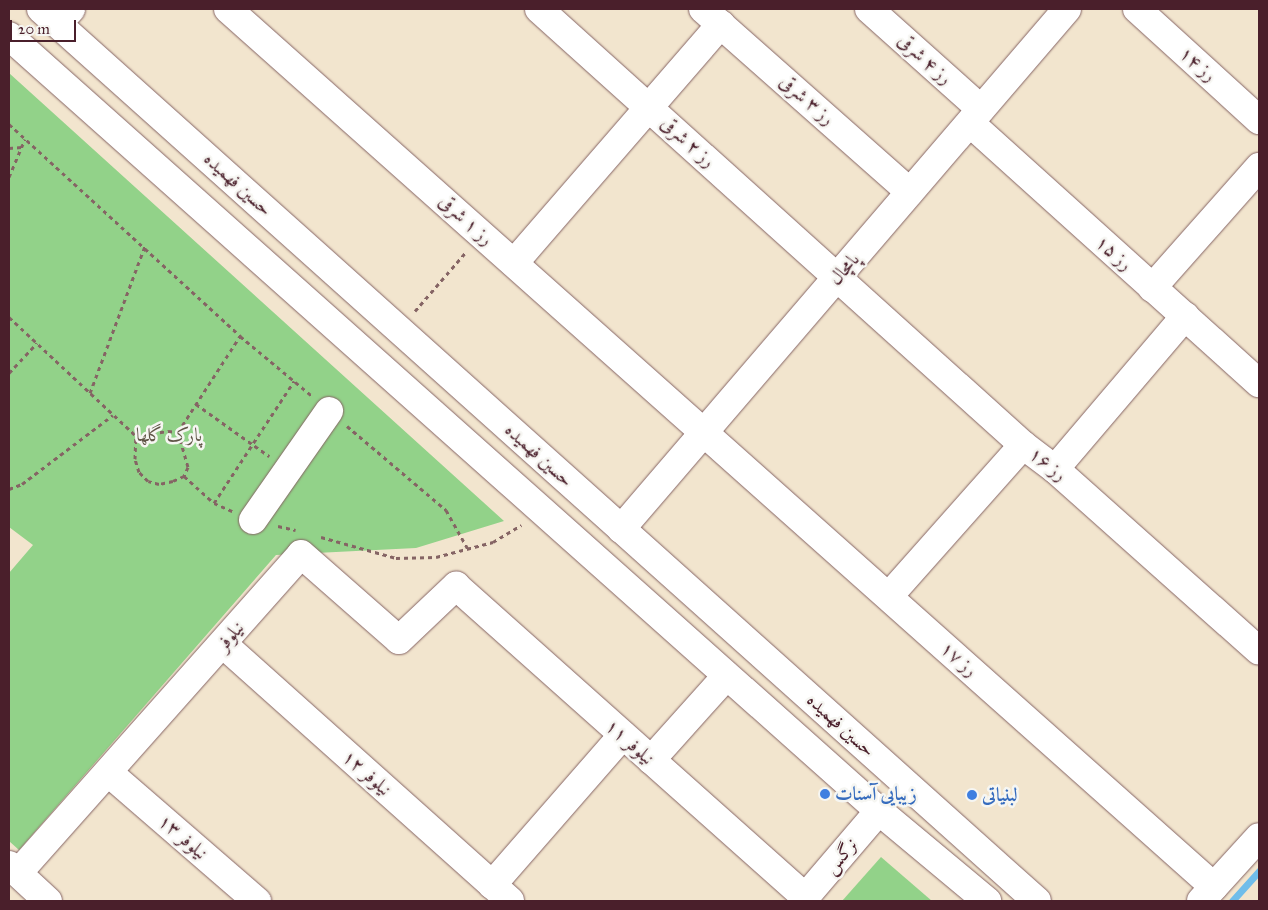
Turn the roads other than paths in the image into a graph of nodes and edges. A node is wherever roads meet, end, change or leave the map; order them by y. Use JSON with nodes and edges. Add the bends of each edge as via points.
{"nodes":[{"id":1,"x":228,"y":9,"type":"edge"},
{"id":2,"x":538,"y":9,"type":"edge"},
{"id":3,"x":869,"y":9,"type":"edge"},
{"id":4,"x":1068,"y":9,"type":"edge"},
{"id":5,"x":1137,"y":9,"type":"edge"},
{"id":6,"x":57,"y":13,"type":"edge"},
{"id":7,"x":712,"y":17,"type":"edge"},
{"id":8,"x":9,"y":36,"type":"edge"},
{"id":9,"x":649,"y":107,"type":"junction"},
{"id":10,"x":976,"y":116,"type":"junction"},
{"id":11,"x":1259,"y":120,"type":"edge"},
{"id":12,"x":1259,"y":167,"type":"edge"},
{"id":13,"x":910,"y":192,"type":"junction"},
{"id":14,"x":514,"y":262,"type":"junction"},
{"id":15,"x":838,"y":276,"type":"junction"},
{"id":16,"x":1152,"y":288,"type":"junction"},
{"id":17,"x":1185,"y":316,"type":"junction"},
{"id":18,"x":1259,"y":383,"type":"edge"},
{"id":19,"x":329,"y":411,"type":"road end"},
{"id":20,"x":704,"y":432,"type":"junction"},
{"id":21,"x":1023,"y":444,"type":"junction"},
{"id":22,"x":1055,"y":469,"type":"junction"},
{"id":23,"x":253,"y":520,"type":"road end"},
{"id":24,"x":621,"y":529,"type":"junction"},
{"id":25,"x":595,"y":558,"type":"junction"},
{"id":26,"x":456,"y":586,"type":"joint"},
{"id":27,"x":889,"y":596,"type":"junction"},
{"id":28,"x":223,"y":644,"type":"junction"},
{"id":29,"x":1259,"y":651,"type":"edge"},
{"id":30,"x":721,"y":682,"type":"dead end"},
{"id":31,"x":623,"y":735,"type":"junction"},
{"id":32,"x":651,"y":760,"type":"junction"},
{"id":33,"x":110,"y":773,"type":"junction"},
{"id":34,"x":880,"y":811,"type":"junction"},
{"id":35,"x":1259,"y":837,"type":"edge"},
{"id":36,"x":24,"y":885,"type":"edge"},
{"id":37,"x":501,"y":893,"type":"edge"},
{"id":38,"x":1207,"y":894,"type":"edge"},
{"id":39,"x":803,"y":899,"type":"edge"},
{"id":40,"x":257,"y":901,"type":"edge"},
{"id":41,"x":987,"y":901,"type":"edge"},
{"id":42,"x":1037,"y":901,"type":"edge"}],
"edges":[{"from":1,"to":14,"type":"street","name":"رز ۱ شرقی"},
{"from":2,"to":9,"type":"street","name":"رز ۲ شرقی"},
{"from":3,"to":10,"type":"street","name":"رز ۴ شرقی"},
{"from":4,"to":10,"type":"street","name":"پامچال"},
{"from":5,"to":11,"type":"street","name":"رز ۱۴"},
{"from":6,"to":24,"type":"street","name":"حسین فهمیده"},
{"from":7,"to":9,"type":"street"},
{"from":7,"to":13,"type":"street","name":"رز ۳ شرقی"},
{"from":8,"to":25,"type":"street","name":"حسین فهمیده"},
{"from":9,"to":14,"type":"street"},
{"from":9,"to":15,"type":"street","name":"رز ۲ شرقی"},
{"from":10,"to":13,"type":"street","name":"پامچال"},
{"from":10,"to":16,"type":"street","name":"رز ۱۵"},
{"from":12,"to":16,"type":"street"},
{"from":13,"to":15,"type":"street","name":"پامچال"},
{"from":14,"to":20,"type":"street","name":"رز ۱ شرقی"},
{"from":15,"to":20,"type":"street","name":"پامچال"},
{"from":15,"to":21,"type":"street","name":"رز ۱۶"},
{"from":16,"to":17,"type":"street","name":"رز ۱۵"},
{"from":17,"to":18,"type":"street","name":"رز ۱۵"},
{"from":17,"to":22,"type":"street"},
{"from":19,"to":23,"type":"street"},
{"from":20,"to":24,"type":"street","name":"پامچال"},
{"from":20,"to":27,"type":"street","name":"رز ۱۷"},
{"from":21,"to":22,"type":"street","name":"رز ۱۶"},
{"from":21,"to":27,"type":"street"},
{"from":22,"to":29,"type":"street","name":"رز ۱۶"},
{"from":24,"to":25,"type":"street","name":"پامچال"},
{"from":24,"to":42,"type":"street","name":"حسین فهمیده"},
{"from":25,"to":34,"type":"street","name":"حسین فهمیده"},
{"from":26,"to":28,"type":"street","name":"نیلوفر","via":[[399,640],[301,554]]},
{"from":26,"to":31,"type":"street","name":"نیلوفر ۱۱"},
{"from":27,"to":38,"type":"street","name":"رز ۱۷"},
{"from":28,"to":33,"type":"street","name":"نیلوفر"},
{"from":28,"to":37,"type":"street","name":"نیلوفر ۱۲"},
{"from":30,"to":32,"type":"street"},
{"from":31,"to":32,"type":"street","name":"نیلوفر ۱۱"},
{"from":31,"to":37,"type":"street"},
{"from":32,"to":39,"type":"street","name":"نیلوفر ۱۱"},
{"from":33,"to":36,"type":"street","name":"نیلوفر"},
{"from":33,"to":40,"type":"street","name":"نیلوفر ۱۳"},
{"from":34,"to":39,"type":"street","name":"نرگس"},
{"from":34,"to":41,"type":"street","name":"حسین فهمیده"},
{"from":35,"to":38,"type":"street"}]}
